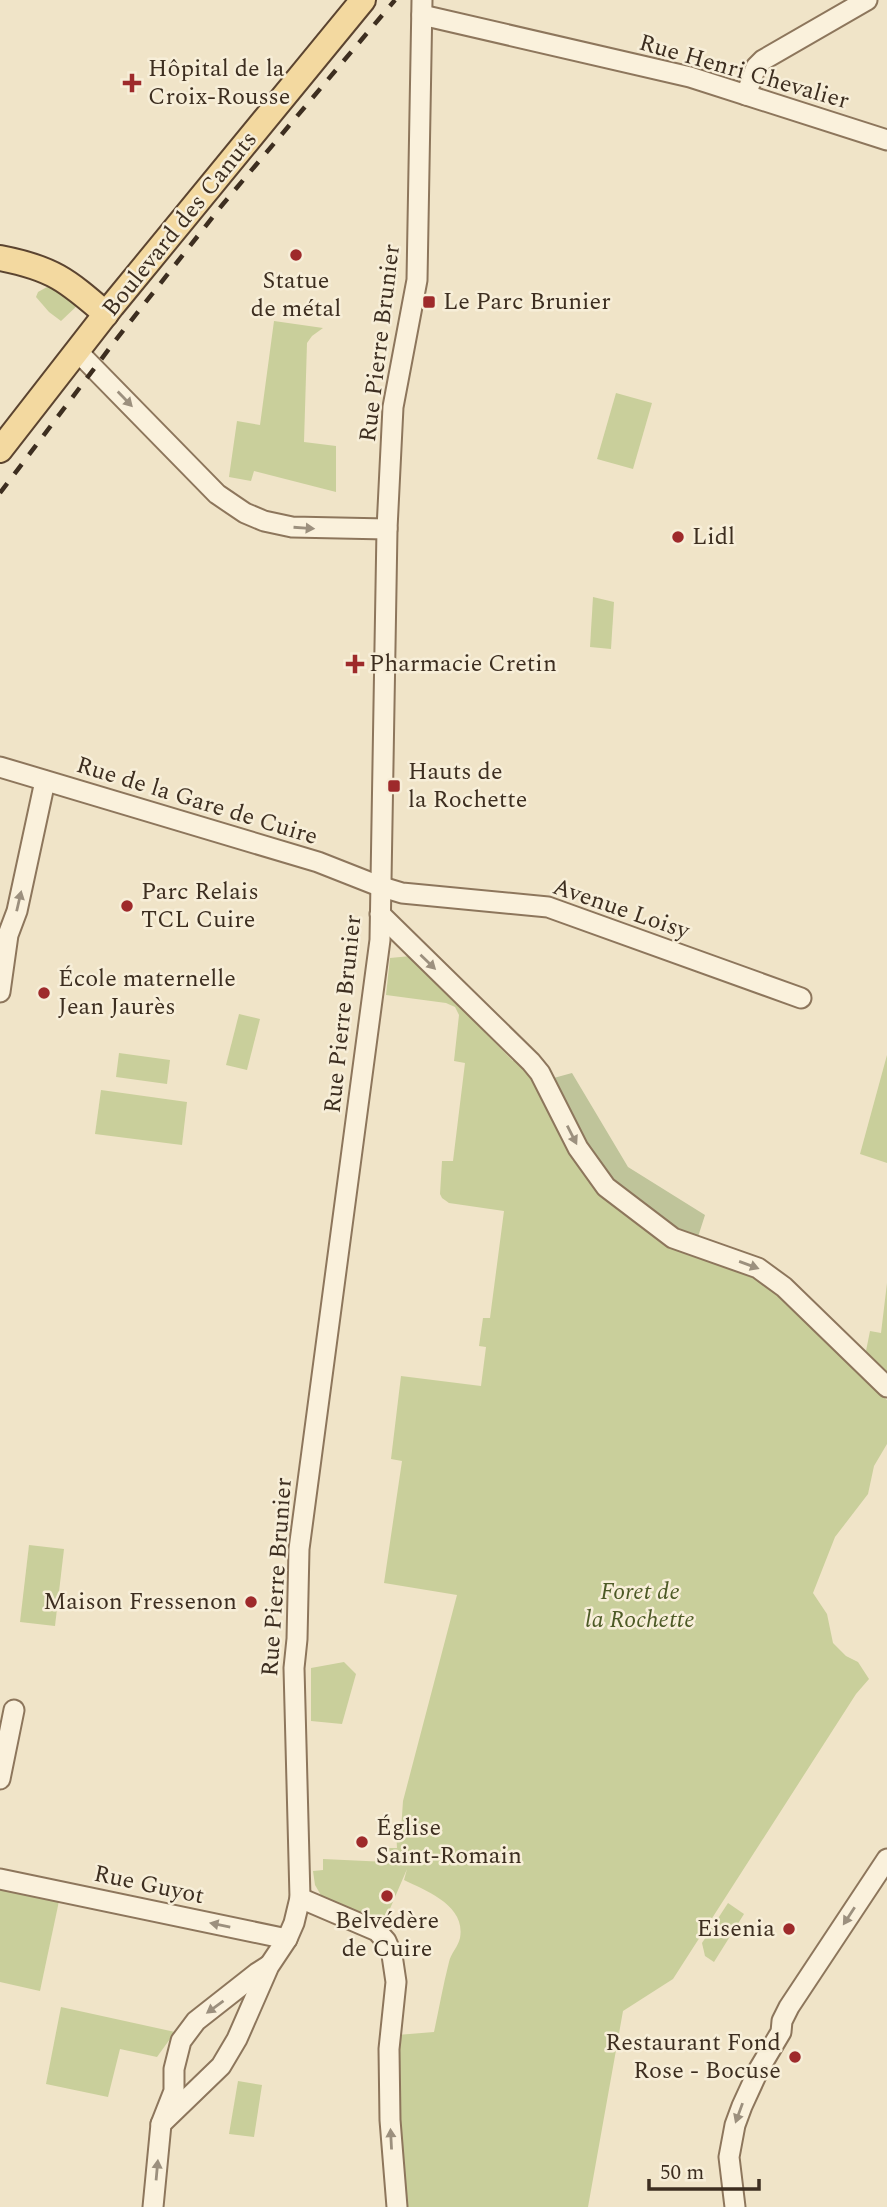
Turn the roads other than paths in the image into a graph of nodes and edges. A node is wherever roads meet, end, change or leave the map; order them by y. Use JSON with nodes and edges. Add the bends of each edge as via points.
{"nodes":[{"id":1,"x":363,"y":0,"type":"edge"},
{"id":2,"x":867,"y":0,"type":"edge"},
{"id":3,"x":422,"y":8,"type":"edge"},
{"id":4,"x":746,"y":95,"type":"junction"},
{"id":5,"x":887,"y":140,"type":"edge"},
{"id":6,"x":0,"y":258,"type":"edge"},
{"id":7,"x":106,"y":314,"type":"junction"},
{"id":8,"x":77,"y":351,"type":"junction"},
{"id":9,"x":0,"y":450,"type":"edge"},
{"id":10,"x":387,"y":529,"type":"junction"},
{"id":11,"x":0,"y":767,"type":"edge"},
{"id":12,"x":45,"y":781,"type":"junction"},
{"id":13,"x":379,"y":886,"type":"junction"},
{"id":14,"x":380,"y":914,"type":"junction"},
{"id":15,"x":0,"y":992,"type":"edge"},
{"id":16,"x":801,"y":998,"type":"dead end"},
{"id":17,"x":887,"y":1387,"type":"edge"},
{"id":18,"x":14,"y":1710,"type":"dead end"},
{"id":19,"x":0,"y":1779,"type":"edge"},
{"id":20,"x":887,"y":1859,"type":"edge"},
{"id":21,"x":0,"y":1879,"type":"edge"},
{"id":22,"x":300,"y":1898,"type":"junction"},
{"id":23,"x":287,"y":1939,"type":"junction"},
{"id":24,"x":269,"y":1966,"type":"junction"},
{"id":25,"x":161,"y":2128,"type":"junction"},
{"id":26,"x":153,"y":2207,"type":"edge"},
{"id":27,"x":397,"y":2207,"type":"edge"},
{"id":28,"x":735,"y":2207,"type":"edge"}],
"edges":[{"from":1,"to":7,"type":"main road","name":"Boulevard des Canuts"},
{"from":2,"to":4,"type":"street","via":[[763,60]]},
{"from":3,"to":4,"type":"street","name":"Rue Henri Chevalier"},
{"from":3,"to":10,"type":"street","name":"Rue Pierre Brunier","via":[[417,280],[393,407]]},
{"from":4,"to":5,"type":"street","name":"Rue Henri Chevalier"},
{"from":6,"to":7,"type":"main road","via":[[60,276]]},
{"from":7,"to":8,"type":"main road","name":"Boulevard des Canuts"},
{"from":8,"to":9,"type":"main road","name":"Boulevard des Canuts"},
{"from":8,"to":10,"type":"street","one_way":true,"via":[[217,494],[245,513],[292,527]]},
{"from":10,"to":13,"type":"street","name":"Rue Pierre Brunier"},
{"from":11,"to":12,"type":"street","name":"Rue de la Gare de Cuire"},
{"from":12,"to":13,"type":"street","name":"Rue de la Gare de Cuire","via":[[318,862]]},
{"from":15,"to":12,"type":"street","one_way":true,"via":[[8,935]]},
{"from":13,"to":14,"type":"street","name":"Rue Pierre Brunier"},
{"from":13,"to":16,"type":"street","name":"Avenue Loisy","via":[[402,893],[548,907]]},
{"from":14,"to":17,"type":"street","one_way":true,"via":[[531,1062],[578,1148],[606,1187],[673,1238],[773,1277]]},
{"from":14,"to":22,"type":"street","name":"Rue Pierre Brunier","via":[[379,951],[299,1549],[294,1668]]},
{"from":18,"to":19,"type":"street"},
{"from":20,"to":28,"type":"street","one_way":true,"via":[[789,2007],[742,2106],[729,2157]]},
{"from":23,"to":21,"type":"street","name":"Rue Guyot","one_way":true},
{"from":22,"to":23,"type":"street","name":"Rue Pierre Brunier"},
{"from":27,"to":22,"type":"street","one_way":true,"via":[[390,2120],[390,2035],[396,1982],[392,1955],[377,1931]]},
{"from":23,"to":24,"type":"street","name":"Rue Pierre Brunier"},
{"from":24,"to":25,"type":"street","name":"Rue Pierre Brunier","via":[[221,2066]]},
{"from":24,"to":25,"type":"street","name":"Rue Pierre Brunier","one_way":true,"via":[[187,2031],[177,2054],[174,2091]]},
{"from":26,"to":25,"type":"street","name":"Rue Pierre Brunier","one_way":true}]}
